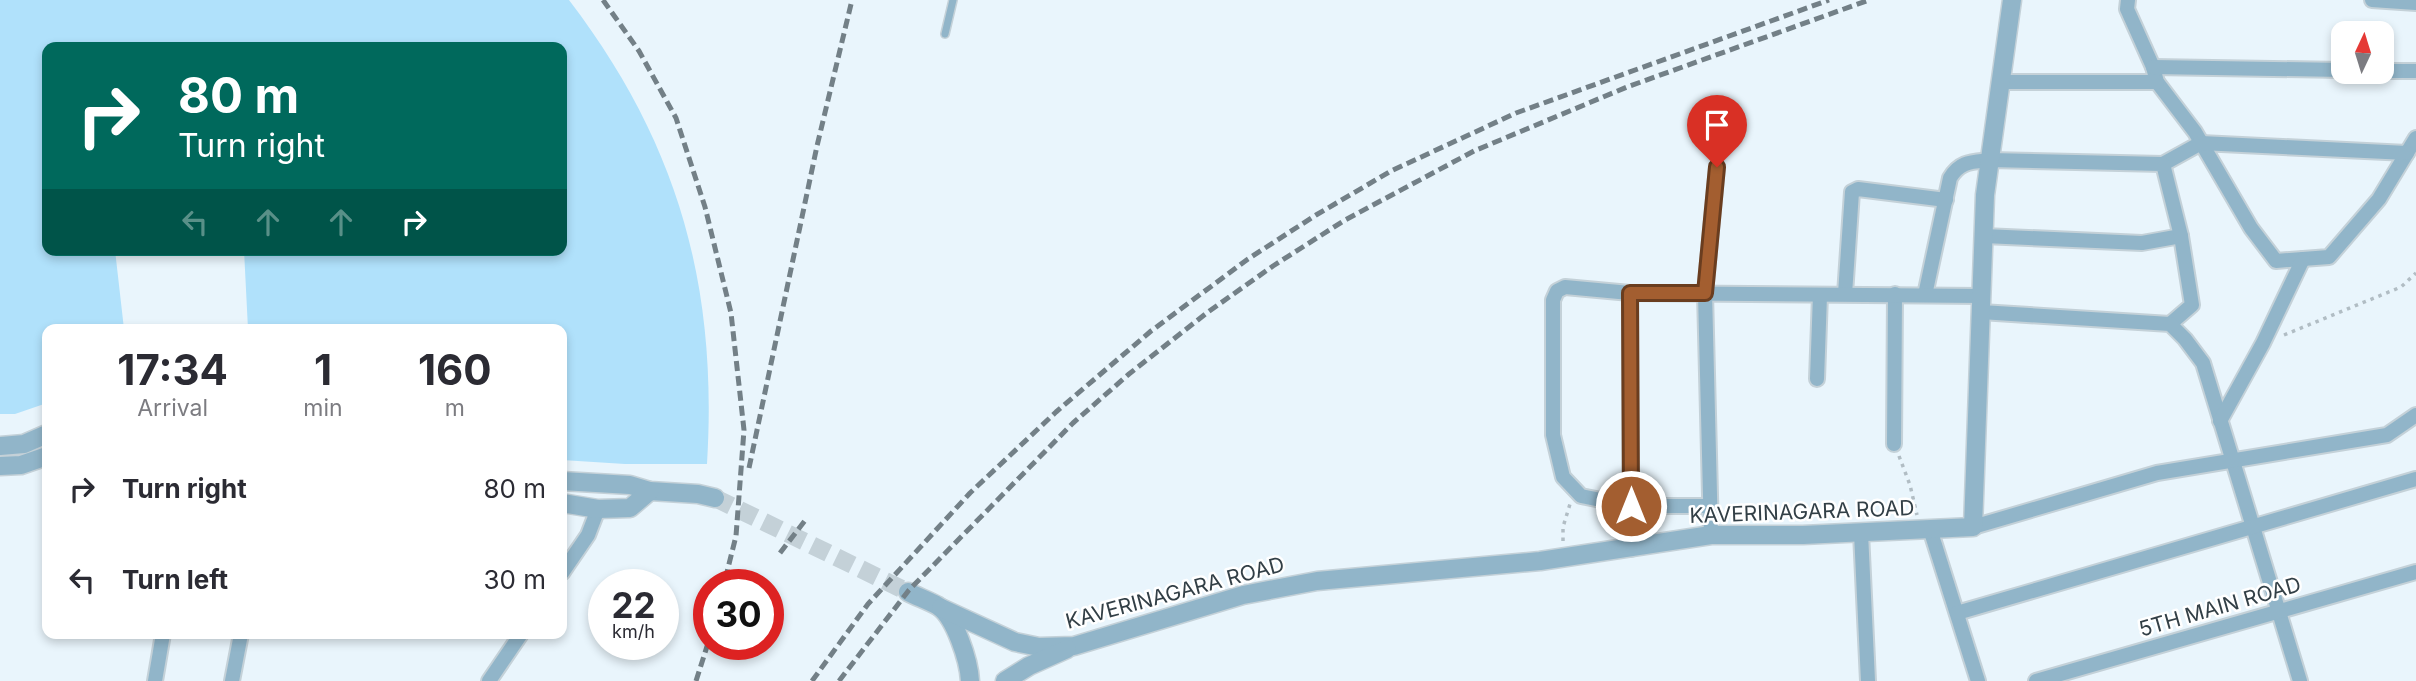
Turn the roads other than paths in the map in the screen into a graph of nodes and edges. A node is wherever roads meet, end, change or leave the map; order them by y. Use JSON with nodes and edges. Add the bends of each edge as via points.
{"nodes":[{"id":1,"x":953,"y":0,"type":"edge"},
{"id":2,"x":2012,"y":0,"type":"edge"},
{"id":3,"x":2128,"y":0,"type":"edge"},
{"id":4,"x":2372,"y":0,"type":"edge"},
{"id":5,"x":2416,"y":3,"type":"edge"},
{"id":6,"x":944,"y":34,"type":"dead end"},
{"id":7,"x":2153,"y":67,"type":"junction"},
{"id":8,"x":2331,"y":70,"type":"edge"},
{"id":9,"x":2394,"y":71,"type":"edge"},
{"id":10,"x":2416,"y":71,"type":"edge"},
{"id":11,"x":2001,"y":82,"type":"junction"},
{"id":12,"x":2157,"y":82,"type":"junction"},
{"id":13,"x":2416,"y":138,"type":"edge"},
{"id":14,"x":2201,"y":143,"type":"junction"},
{"id":15,"x":2407,"y":153,"type":"junction"},
{"id":16,"x":1990,"y":160,"type":"junction"},
{"id":17,"x":2163,"y":164,"type":"junction"},
{"id":18,"x":1717,"y":167,"type":"dead end"},
{"id":19,"x":1945,"y":200,"type":"junction"},
{"id":20,"x":1984,"y":236,"type":"junction"},
{"id":21,"x":2181,"y":236,"type":"junction"},
{"id":22,"x":2303,"y":259,"type":"junction"},
{"id":23,"x":1630,"y":293,"type":"junction"},
{"id":24,"x":1705,"y":293,"type":"junction"},
{"id":25,"x":1844,"y":294,"type":"junction"},
{"id":26,"x":1895,"y":294,"type":"junction"},
{"id":27,"x":1820,"y":295,"type":"junction"},
{"id":28,"x":1926,"y":295,"type":"junction"},
{"id":29,"x":1981,"y":304,"type":"junction"},
{"id":30,"x":2170,"y":324,"type":"junction"},
{"id":31,"x":1816,"y":379,"type":"dead end"},
{"id":32,"x":2416,"y":415,"type":"edge"},
{"id":33,"x":2220,"y":421,"type":"junction"},
{"id":34,"x":42,"y":436,"type":"edge"},
{"id":35,"x":1894,"y":444,"type":"road end"},
{"id":36,"x":0,"y":446,"type":"edge"},
{"id":37,"x":42,"y":458,"type":"edge"},
{"id":38,"x":2233,"y":461,"type":"junction"},
{"id":39,"x":0,"y":466,"type":"edge"},
{"id":40,"x":2416,"y":479,"type":"edge"},
{"id":41,"x":567,"y":481,"type":"edge"},
{"id":42,"x":650,"y":491,"type":"junction"},
{"id":43,"x":715,"y":498,"type":"tunnel mouth"},
{"id":44,"x":567,"y":504,"type":"edge"},
{"id":45,"x":1631,"y":506,"type":"junction"},
{"id":46,"x":1710,"y":506,"type":"junction"},
{"id":47,"x":598,"y":509,"type":"junction"},
{"id":48,"x":1973,"y":527,"type":"junction"},
{"id":49,"x":2253,"y":527,"type":"junction"},
{"id":50,"x":1924,"y":530,"type":"junction"},
{"id":51,"x":1861,"y":533,"type":"junction"},
{"id":52,"x":1711,"y":535,"type":"junction"},
{"id":53,"x":1631,"y":548,"type":"junction"},
{"id":54,"x":567,"y":566,"type":"edge"},
{"id":55,"x":2416,"y":572,"type":"edge"},
{"id":56,"x":908,"y":592,"type":"tunnel mouth"},
{"id":57,"x":941,"y":608,"type":"junction"},
{"id":58,"x":2279,"y":612,"type":"junction"},
{"id":59,"x":1957,"y":613,"type":"junction"},
{"id":60,"x":162,"y":639,"type":"edge"},
{"id":61,"x":240,"y":639,"type":"edge"},
{"id":62,"x":518,"y":639,"type":"edge"},
{"id":63,"x":1073,"y":646,"type":"junction"},
{"id":64,"x":155,"y":681,"type":"edge"},
{"id":65,"x":232,"y":681,"type":"edge"},
{"id":66,"x":489,"y":681,"type":"edge"},
{"id":67,"x":970,"y":681,"type":"edge"},
{"id":68,"x":1005,"y":681,"type":"edge"},
{"id":69,"x":1868,"y":681,"type":"edge"},
{"id":70,"x":1978,"y":681,"type":"edge"},
{"id":71,"x":2036,"y":681,"type":"edge"},
{"id":72,"x":2300,"y":681,"type":"edge"}],
"edges":[{"from":1,"to":6,"type":"lane"},
{"from":2,"to":11,"type":"street"},
{"from":3,"to":7,"type":"street","via":[[2127,9]]},
{"from":4,"to":5,"type":"street"},
{"from":7,"to":8,"type":"street"},
{"from":7,"to":12,"type":"street"},
{"from":9,"to":10,"type":"street"},
{"from":11,"to":12,"type":"street"},
{"from":11,"to":16,"type":"street"},
{"from":12,"to":14,"type":"street"},
{"from":13,"to":15,"type":"street"},
{"from":14,"to":15,"type":"street"},
{"from":14,"to":17,"type":"street"},
{"from":14,"to":22,"type":"street","via":[[2276,261]]},
{"from":15,"to":22,"type":"street","via":[[2379,199],[2329,257]]},
{"from":16,"to":17,"type":"street"},
{"from":16,"to":19,"type":"street","via":[[1965,162],[1956,168]]},
{"from":16,"to":20,"type":"street"},
{"from":17,"to":21,"type":"street"},
{"from":18,"to":24,"type":"street"},
{"from":19,"to":25,"type":"street","via":[[1858,189],[1852,192]]},
{"from":19,"to":28,"type":"street"},
{"from":20,"to":21,"type":"street","via":[[2142,243]]},
{"from":20,"to":29,"type":"street"},
{"from":21,"to":30,"type":"street","via":[[2192,304]]},
{"from":22,"to":33,"type":"street"},
{"from":23,"to":24,"type":"street"},
{"from":23,"to":45,"type":"street"},
{"from":23,"to":45,"type":"street","via":[[1565,287],[1557,291],[1553,300],[1553,435],[1563,477],[1581,496]]},
{"from":24,"to":27,"type":"street"},
{"from":24,"to":46,"type":"street"},
{"from":25,"to":26,"type":"street"},
{"from":25,"to":27,"type":"street"},
{"from":26,"to":28,"type":"street"},
{"from":26,"to":35,"type":"street"},
{"from":27,"to":31,"type":"street"},
{"from":28,"to":29,"type":"street"},
{"from":29,"to":30,"type":"street"},
{"from":29,"to":48,"type":"street"},
{"from":30,"to":33,"type":"street","via":[[2203,363]]},
{"from":32,"to":38,"type":"street","name":"KAVERINAGARA ROAD","via":[[2387,435]]},
{"from":33,"to":38,"type":"street"},
{"from":34,"to":36,"type":"street","via":[[24,444]]},
{"from":37,"to":39,"type":"street"},
{"from":38,"to":48,"type":"street","name":"KAVERINAGARA ROAD","via":[[2157,472]]},
{"from":38,"to":49,"type":"street"},
{"from":40,"to":49,"type":"street"},
{"from":41,"to":42,"type":"street","via":[[629,485]]},
{"from":42,"to":43,"type":"street"},
{"from":42,"to":47,"type":"street","via":[[630,508]]},
{"from":44,"to":47,"type":"street"},
{"from":45,"to":46,"type":"street"},
{"from":45,"to":53,"type":"street"},
{"from":46,"to":52,"type":"street"},
{"from":47,"to":54,"type":"street","via":[[588,535]]},
{"from":48,"to":50,"type":"street","name":"KAVERINAGARA ROAD"},
{"from":49,"to":58,"type":"street"},
{"from":49,"to":59,"type":"street"},
{"from":50,"to":51,"type":"street","name":"KAVERINAGARA ROAD"},
{"from":50,"to":59,"type":"street"},
{"from":51,"to":52,"type":"street","name":"KAVERINAGARA ROAD"},
{"from":51,"to":69,"type":"street"},
{"from":52,"to":53,"type":"street","name":"KAVERINAGARA ROAD"},
{"from":53,"to":63,"type":"street","name":"KAVERINAGARA ROAD","via":[[1317,581],[1243,596]]},
{"from":55,"to":58,"type":"street","name":"5TH MAIN ROAD"},
{"from":56,"to":57,"type":"street","name":"KAVERINAGARA ROAD"},
{"from":57,"to":63,"type":"street","name":"KAVERINAGARA ROAD","via":[[1015,642]]},
{"from":57,"to":67,"type":"street","via":[[962,643]]},
{"from":58,"to":71,"type":"street","name":"5TH MAIN ROAD"},
{"from":58,"to":72,"type":"street"},
{"from":59,"to":70,"type":"street"},
{"from":60,"to":64,"type":"street"},
{"from":61,"to":65,"type":"street"},
{"from":62,"to":66,"type":"street"},
{"from":63,"to":68,"type":"street"}]}
